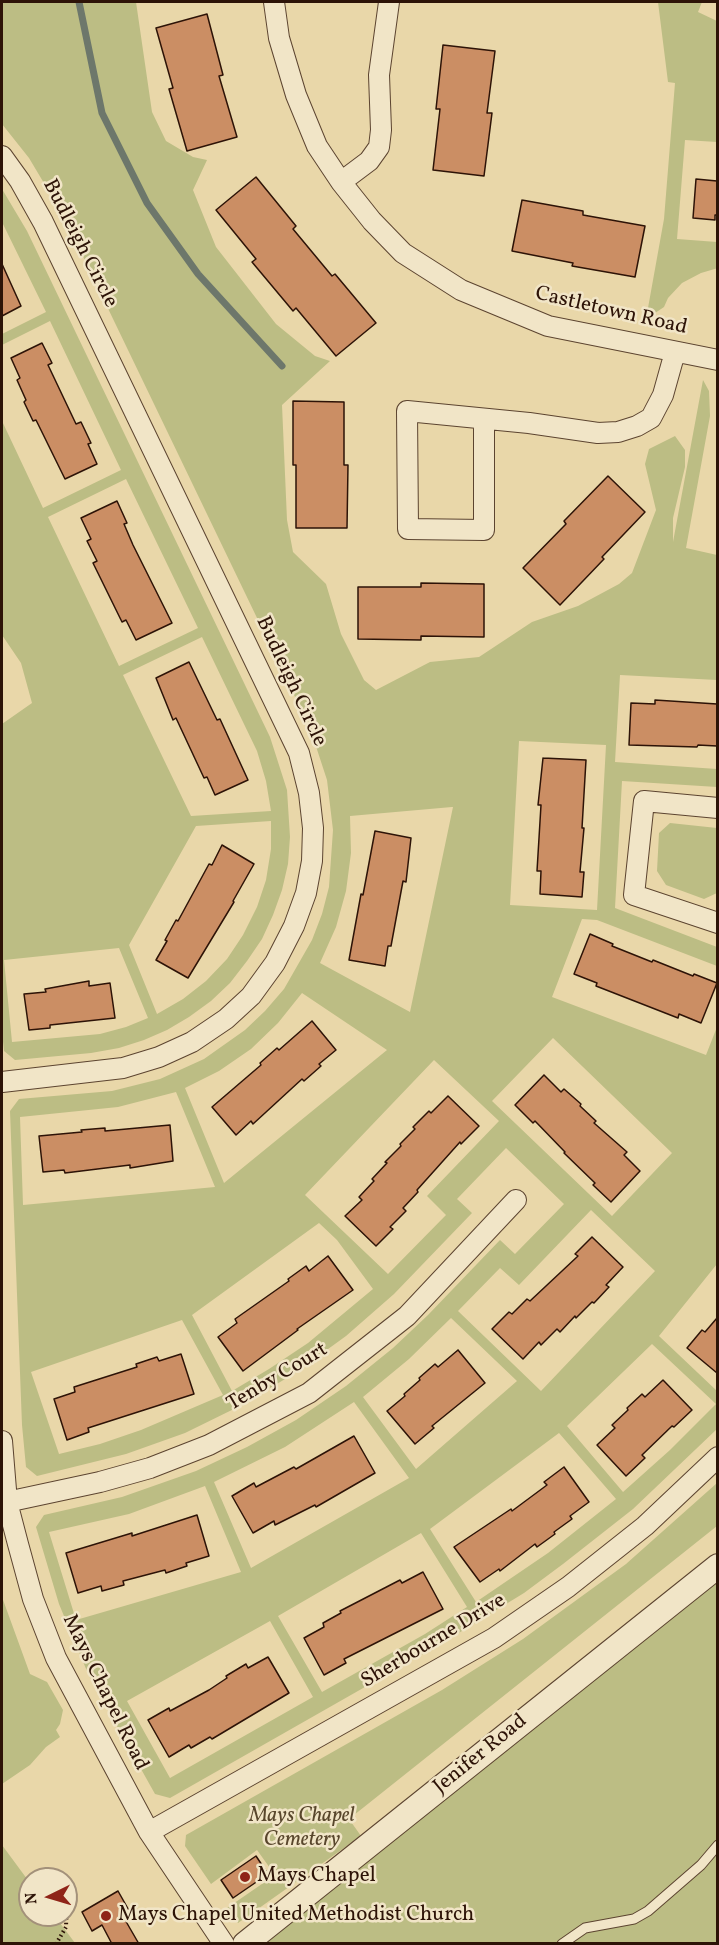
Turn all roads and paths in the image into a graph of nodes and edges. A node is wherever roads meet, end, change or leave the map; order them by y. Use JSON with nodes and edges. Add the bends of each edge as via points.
{"nodes":[{"id":1,"x":274,"y":2,"type":"edge"},
{"id":2,"x":389,"y":2,"type":"edge"},
{"id":3,"x":2,"y":156,"type":"edge"},
{"id":4,"x":341,"y":182,"type":"junction"},
{"id":5,"x":675,"y":352,"type":"junction"},
{"id":6,"x":717,"y":360,"type":"edge"},
{"id":7,"x":484,"y":419,"type":"junction"},
{"id":8,"x":717,"y":808,"type":"edge"},
{"id":9,"x":717,"y":922,"type":"edge"},
{"id":10,"x":2,"y":1082,"type":"edge"},
{"id":11,"x":516,"y":1200,"type":"dead end"},
{"id":12,"x":2,"y":1441,"type":"edge"},
{"id":13,"x":717,"y":1457,"type":"edge"},
{"id":14,"x":4,"y":1502,"type":"edge"},
{"id":15,"x":717,"y":1566,"type":"edge"},
{"id":16,"x":149,"y":1832,"type":"junction"},
{"id":17,"x":717,"y":1845,"type":"edge"},
{"id":18,"x":66,"y":1927,"type":"edge"},
{"id":19,"x":56,"y":1944,"type":"edge"},
{"id":20,"x":224,"y":1944,"type":"edge"},
{"id":21,"x":245,"y":1944,"type":"edge"},
{"id":22,"x":562,"y":1944,"type":"edge"}],
"edges":[{"from":1,"to":4,"type":"street","name":"Castletown Road","via":[[279,38],[296,95],[317,146]]},
{"from":2,"to":4,"type":"street","via":[[379,75],[379,147],[369,161]]},
{"from":3,"to":10,"type":"street","name":"Budleigh Circle","via":[[43,222],[299,753],[313,828],[306,892],[294,926],[275,963],[251,996],[226,1019],[192,1042],[123,1068]]},
{"from":4,"to":5,"type":"street","name":"Castletown Road","via":[[403,253],[461,290],[548,326]]},
{"from":5,"to":6,"type":"street","name":"Castletown Road"},
{"from":5,"to":7,"type":"street","via":[[663,395],[651,418],[637,426],[598,433]]},
{"from":7,"to":7,"type":"street","via":[[407,411],[408,530],[484,530]]},
{"from":8,"to":9,"type":"street","via":[[644,801],[634,895]]},
{"from":11,"to":14,"type":"street","name":"Tenby Court","via":[[407,1316],[309,1393],[209,1445],[150,1468]]},
{"from":12,"to":14,"type":"street","name":"Mays Chapel Road"},
{"from":13,"to":16,"type":"street","name":"Sherbourne Drive","via":[[645,1526],[568,1587],[494,1638]]},
{"from":14,"to":16,"type":"street","name":"Mays Chapel Road","via":[[33,1599],[56,1658]]},
{"from":15,"to":21,"type":"street","name":"Jenifer Road"},
{"from":16,"to":20,"type":"street","name":"Mays Chapel Road"},
{"from":17,"to":22,"type":"lane","via":[[701,1865],[648,1911],[634,1919],[585,1928]]},
{"from":18,"to":19,"type":"path"}]}
